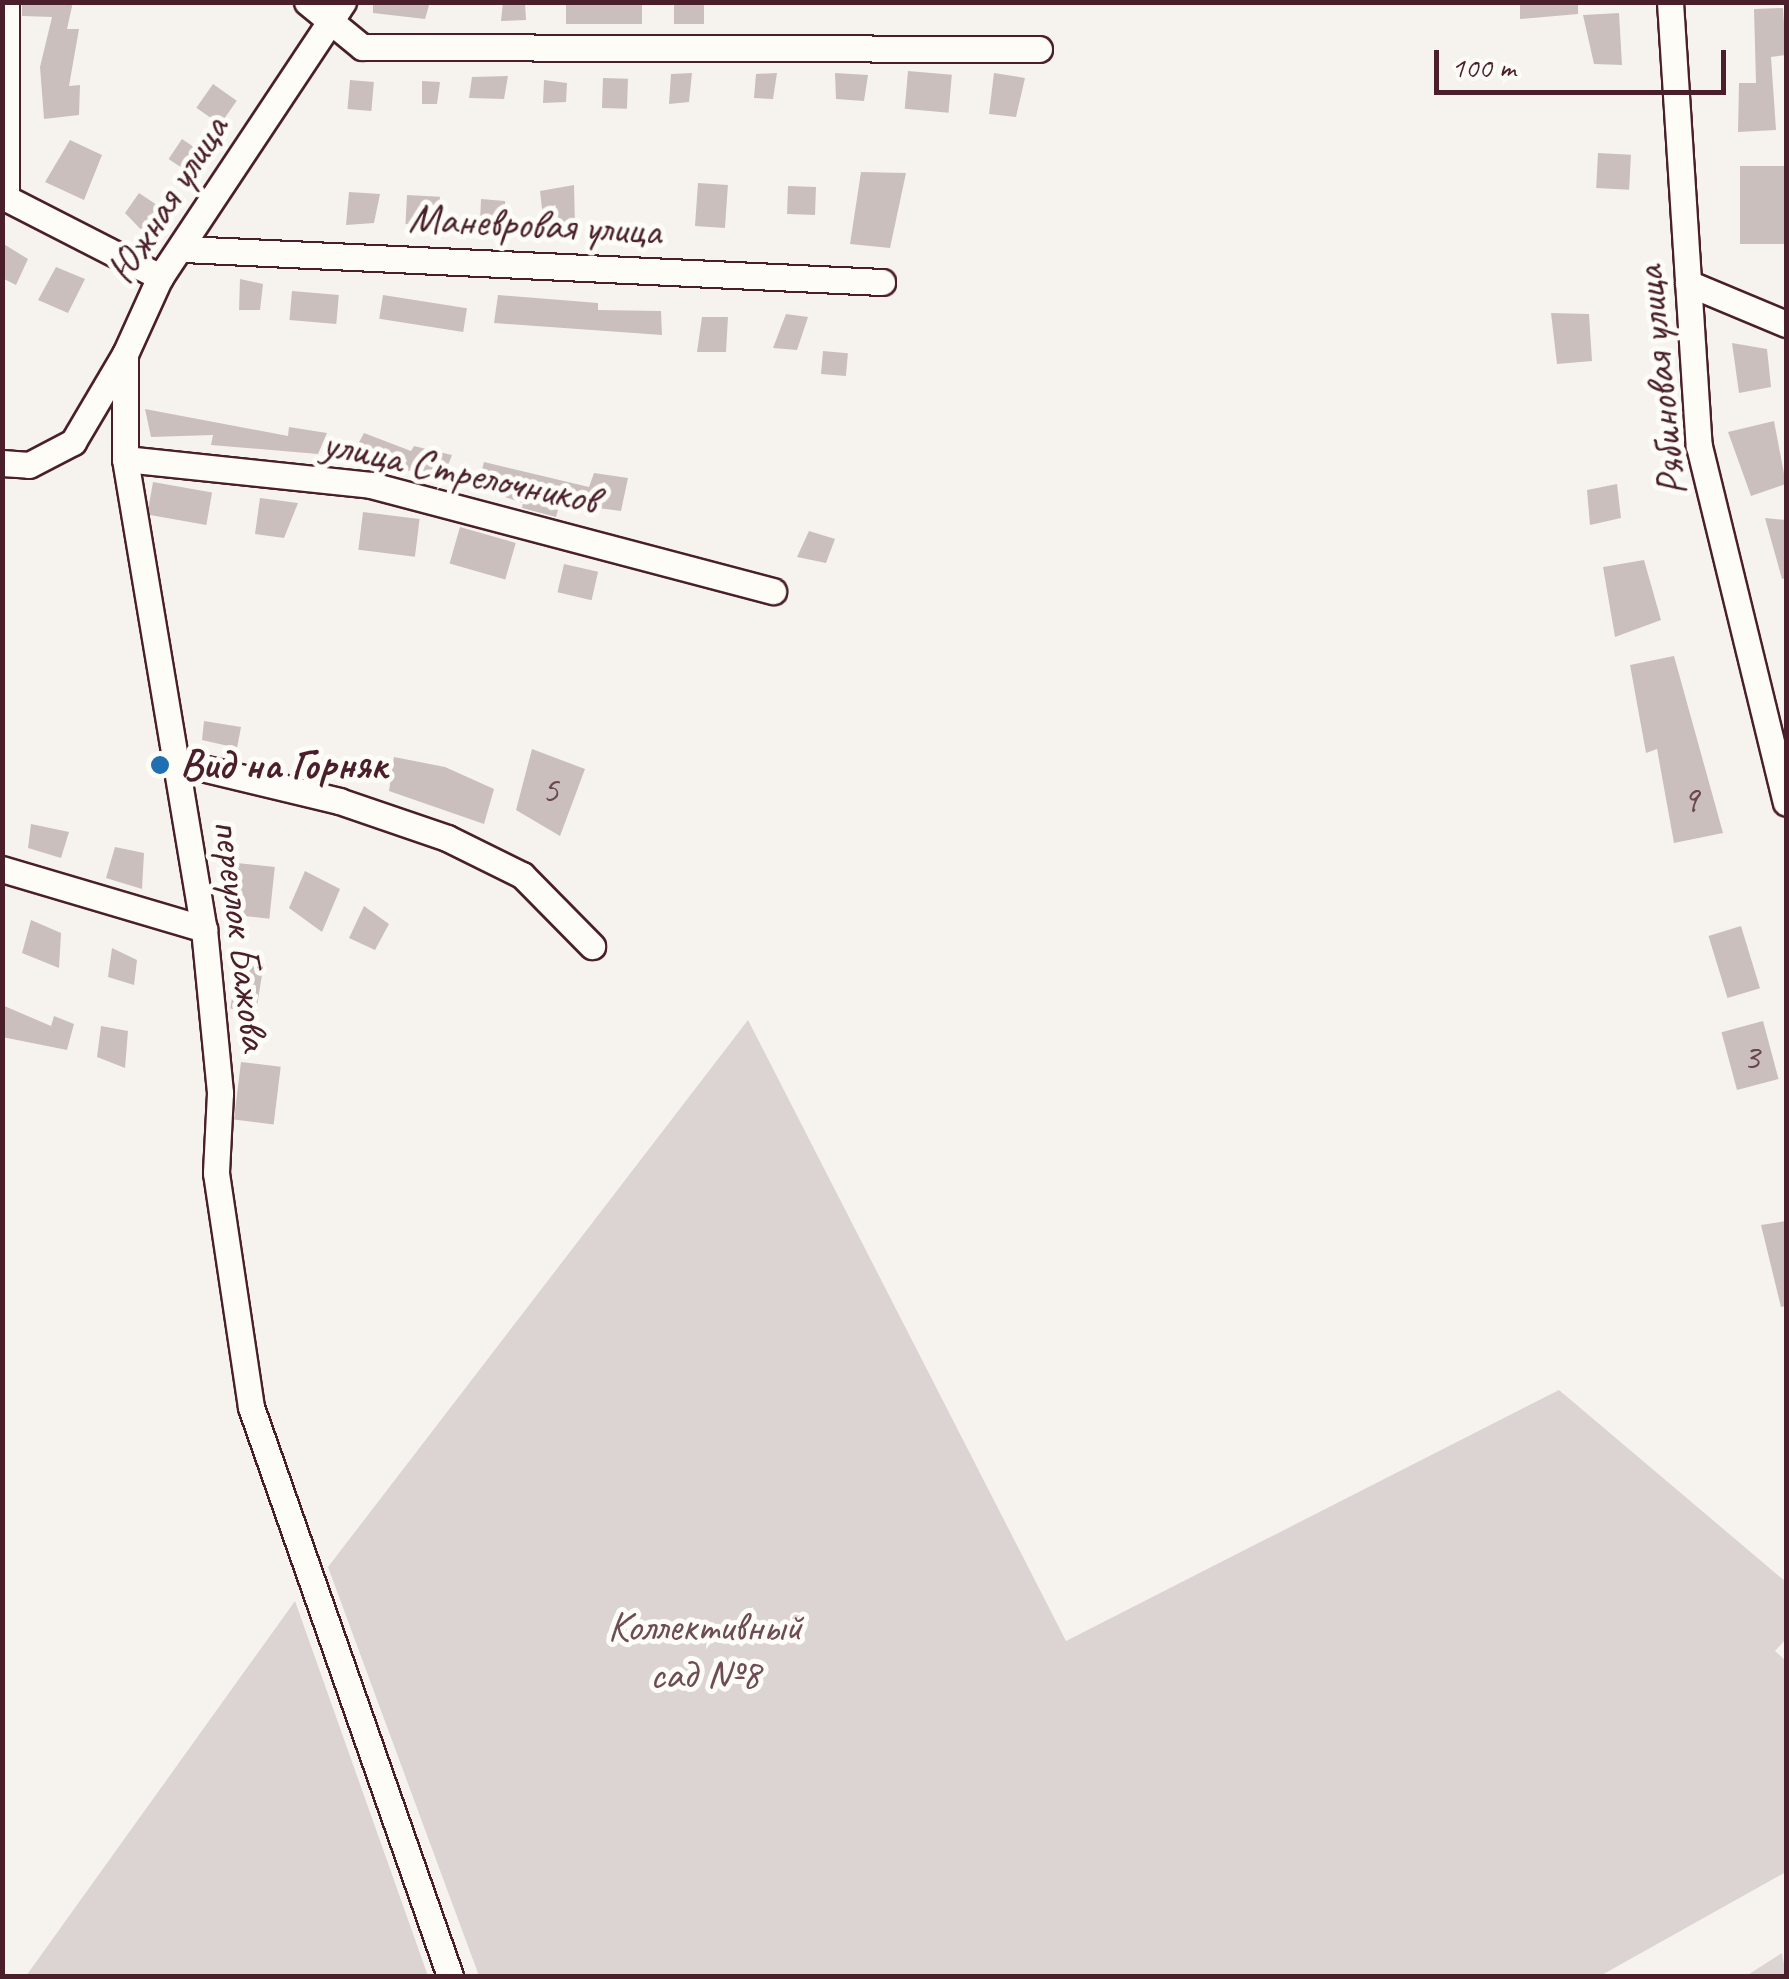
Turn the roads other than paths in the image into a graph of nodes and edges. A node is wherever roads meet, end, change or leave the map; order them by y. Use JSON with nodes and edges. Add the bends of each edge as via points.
{"nodes":[{"id":1,"x":6,"y":2,"type":"edge"},
{"id":2,"x":307,"y":2,"type":"edge"},
{"id":3,"x":1670,"y":2,"type":"edge"},
{"id":4,"x":337,"y":12,"type":"edge"},
{"id":5,"x":1039,"y":49,"type":"dead end"},
{"id":6,"x":4,"y":197,"type":"edge"},
{"id":7,"x":184,"y":248,"type":"junction"},
{"id":8,"x":160,"y":277,"type":"junction"},
{"id":9,"x":882,"y":282,"type":"dead end"},
{"id":10,"x":1688,"y":283,"type":"junction"},
{"id":11,"x":1786,"y":324,"type":"edge"},
{"id":12,"x":125,"y":354,"type":"junction"},
{"id":13,"x":125,"y":460,"type":"junction"},
{"id":14,"x":2,"y":463,"type":"edge"},
{"id":15,"x":772,"y":591,"type":"dead end"},
{"id":16,"x":177,"y":762,"type":"junction"},
{"id":17,"x":1786,"y":803,"type":"edge"},
{"id":18,"x":2,"y":870,"type":"edge"},
{"id":19,"x":204,"y":929,"type":"junction"},
{"id":20,"x":592,"y":946,"type":"dead end"},
{"id":21,"x":450,"y":1976,"type":"edge"}],
"edges":[{"from":1,"to":6,"type":"street"},
{"from":2,"to":4,"type":"street"},
{"from":3,"to":10,"type":"street","name":"Рябиновая улица"},
{"from":4,"to":5,"type":"street","via":[[362,47]]},
{"from":4,"to":7,"type":"street","name":"Южная улица"},
{"from":6,"to":8,"type":"street"},
{"from":7,"to":8,"type":"street","name":"Южная улица"},
{"from":7,"to":9,"type":"street","name":"Маневровая улица"},
{"from":8,"to":12,"type":"street","name":"Южная улица"},
{"from":10,"to":11,"type":"street"},
{"from":10,"to":17,"type":"street","name":"Рябиновая улица","via":[[1699,446]]},
{"from":12,"to":13,"type":"street","name":"Южная улица"},
{"from":12,"to":14,"type":"street","via":[[73,442],[28,465]]},
{"from":13,"to":15,"type":"street","name":"улица Стрелочников","via":[[371,485]]},
{"from":13,"to":16,"type":"street","name":"Южная улица"},
{"from":16,"to":19,"type":"street","name":"переулок Бажова"},
{"from":16,"to":20,"type":"street","name":"переулок Бажова","via":[[339,800],[446,838],[522,875]]},
{"from":18,"to":19,"type":"street"},
{"from":19,"to":21,"type":"street","name":"переулок Бажова","via":[[220,1093],[216,1173],[251,1407]]}]}
